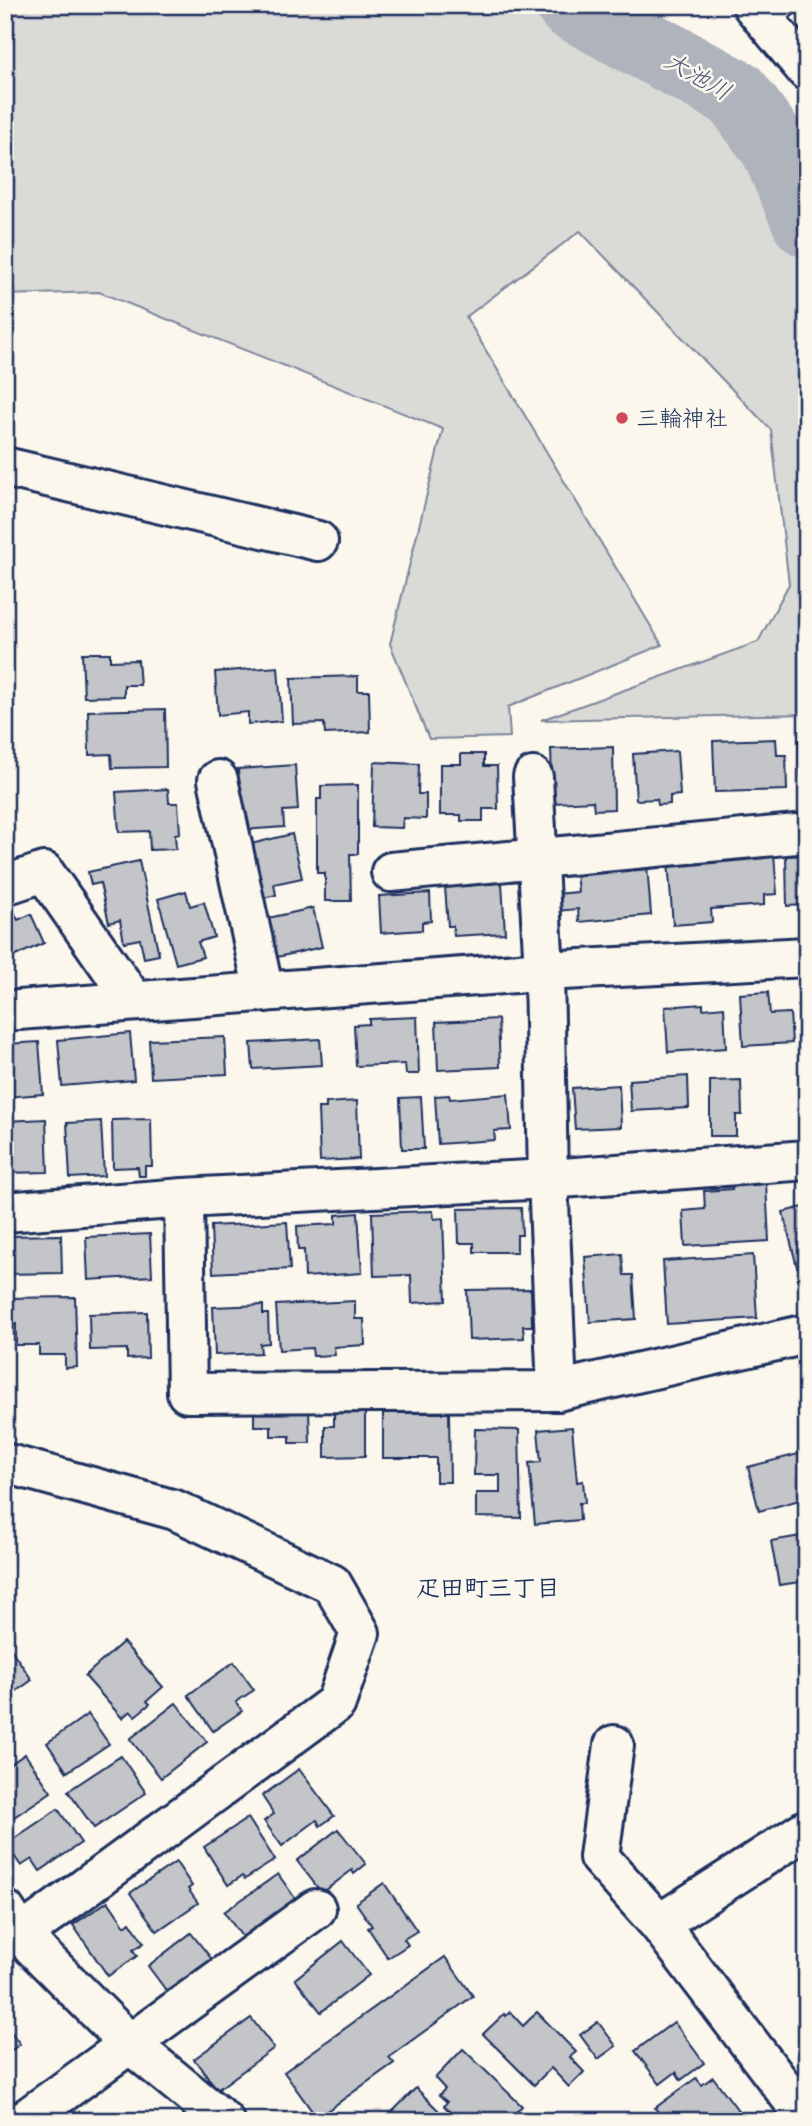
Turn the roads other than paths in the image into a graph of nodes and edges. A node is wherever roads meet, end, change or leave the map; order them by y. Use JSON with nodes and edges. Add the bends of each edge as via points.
{"nodes":[{"id":1,"x":764,"y":9,"type":"edge"},
{"id":2,"x":807,"y":71,"type":"edge"},
{"id":3,"x":7,"y":475,"type":"edge"},
{"id":4,"x":318,"y":541,"type":"dead end"},
{"id":5,"x":533,"y":777,"type":"dead end"},
{"id":6,"x":218,"y":780,"type":"dead end"},
{"id":7,"x":807,"y":833,"type":"edge"},
{"id":8,"x":539,"y":859,"type":"junction"},
{"id":9,"x":391,"y":872,"type":"dead end"},
{"id":10,"x":5,"y":885,"type":"edge"},
{"id":11,"x":807,"y":957,"type":"edge"},
{"id":12,"x":544,"y":971,"type":"junction"},
{"id":13,"x":264,"y":992,"type":"junction"},
{"id":14,"x":134,"y":1002,"type":"junction"},
{"id":15,"x":5,"y":1011,"type":"edge"},
{"id":16,"x":807,"y":1160,"type":"edge"},
{"id":17,"x":548,"y":1179,"type":"junction"},
{"id":18,"x":184,"y":1198,"type":"junction"},
{"id":19,"x":5,"y":1212,"type":"edge"},
{"id":20,"x":807,"y":1334,"type":"edge"},
{"id":21,"x":557,"y":1391,"type":"junction"},
{"id":22,"x":5,"y":1463,"type":"edge"},
{"id":23,"x":614,"y":1745,"type":"dead end"},
{"id":24,"x":807,"y":1829,"type":"edge"},
{"id":25,"x":316,"y":1909,"type":"dead end"},
{"id":26,"x":13,"y":1922,"type":"edge"},
{"id":27,"x":659,"y":1924,"type":"junction"},
{"id":28,"x":130,"y":2044,"type":"junction"},
{"id":29,"x":807,"y":2119,"type":"edge"},
{"id":30,"x":23,"y":2121,"type":"edge"},
{"id":31,"x":224,"y":2121,"type":"edge"}],
"edges":[{"from":1,"to":2,"type":"street"},
{"from":3,"to":4,"type":"street"},
{"from":5,"to":8,"type":"street"},
{"from":6,"to":13,"type":"street"},
{"from":7,"to":8,"type":"street"},
{"from":8,"to":9,"type":"street"},
{"from":8,"to":12,"type":"street"},
{"from":10,"to":14,"type":"street","via":[[44,872]]},
{"from":11,"to":12,"type":"street"},
{"from":12,"to":13,"type":"street"},
{"from":12,"to":17,"type":"street"},
{"from":13,"to":14,"type":"street"},
{"from":14,"to":15,"type":"street"},
{"from":16,"to":17,"type":"street"},
{"from":17,"to":18,"type":"street"},
{"from":17,"to":21,"type":"street"},
{"from":18,"to":19,"type":"street"},
{"from":18,"to":21,"type":"street","via":[[187,1392]]},
{"from":20,"to":21,"type":"street"},
{"from":22,"to":26,"type":"street","via":[[175,1510],[332,1584],[360,1633],[336,1703]]},
{"from":23,"to":27,"type":"street","via":[[599,1857]]},
{"from":24,"to":27,"type":"street"},
{"from":25,"to":28,"type":"street"},
{"from":26,"to":28,"type":"street"},
{"from":27,"to":29,"type":"street"},
{"from":28,"to":30,"type":"street"},
{"from":28,"to":31,"type":"street"}]}
